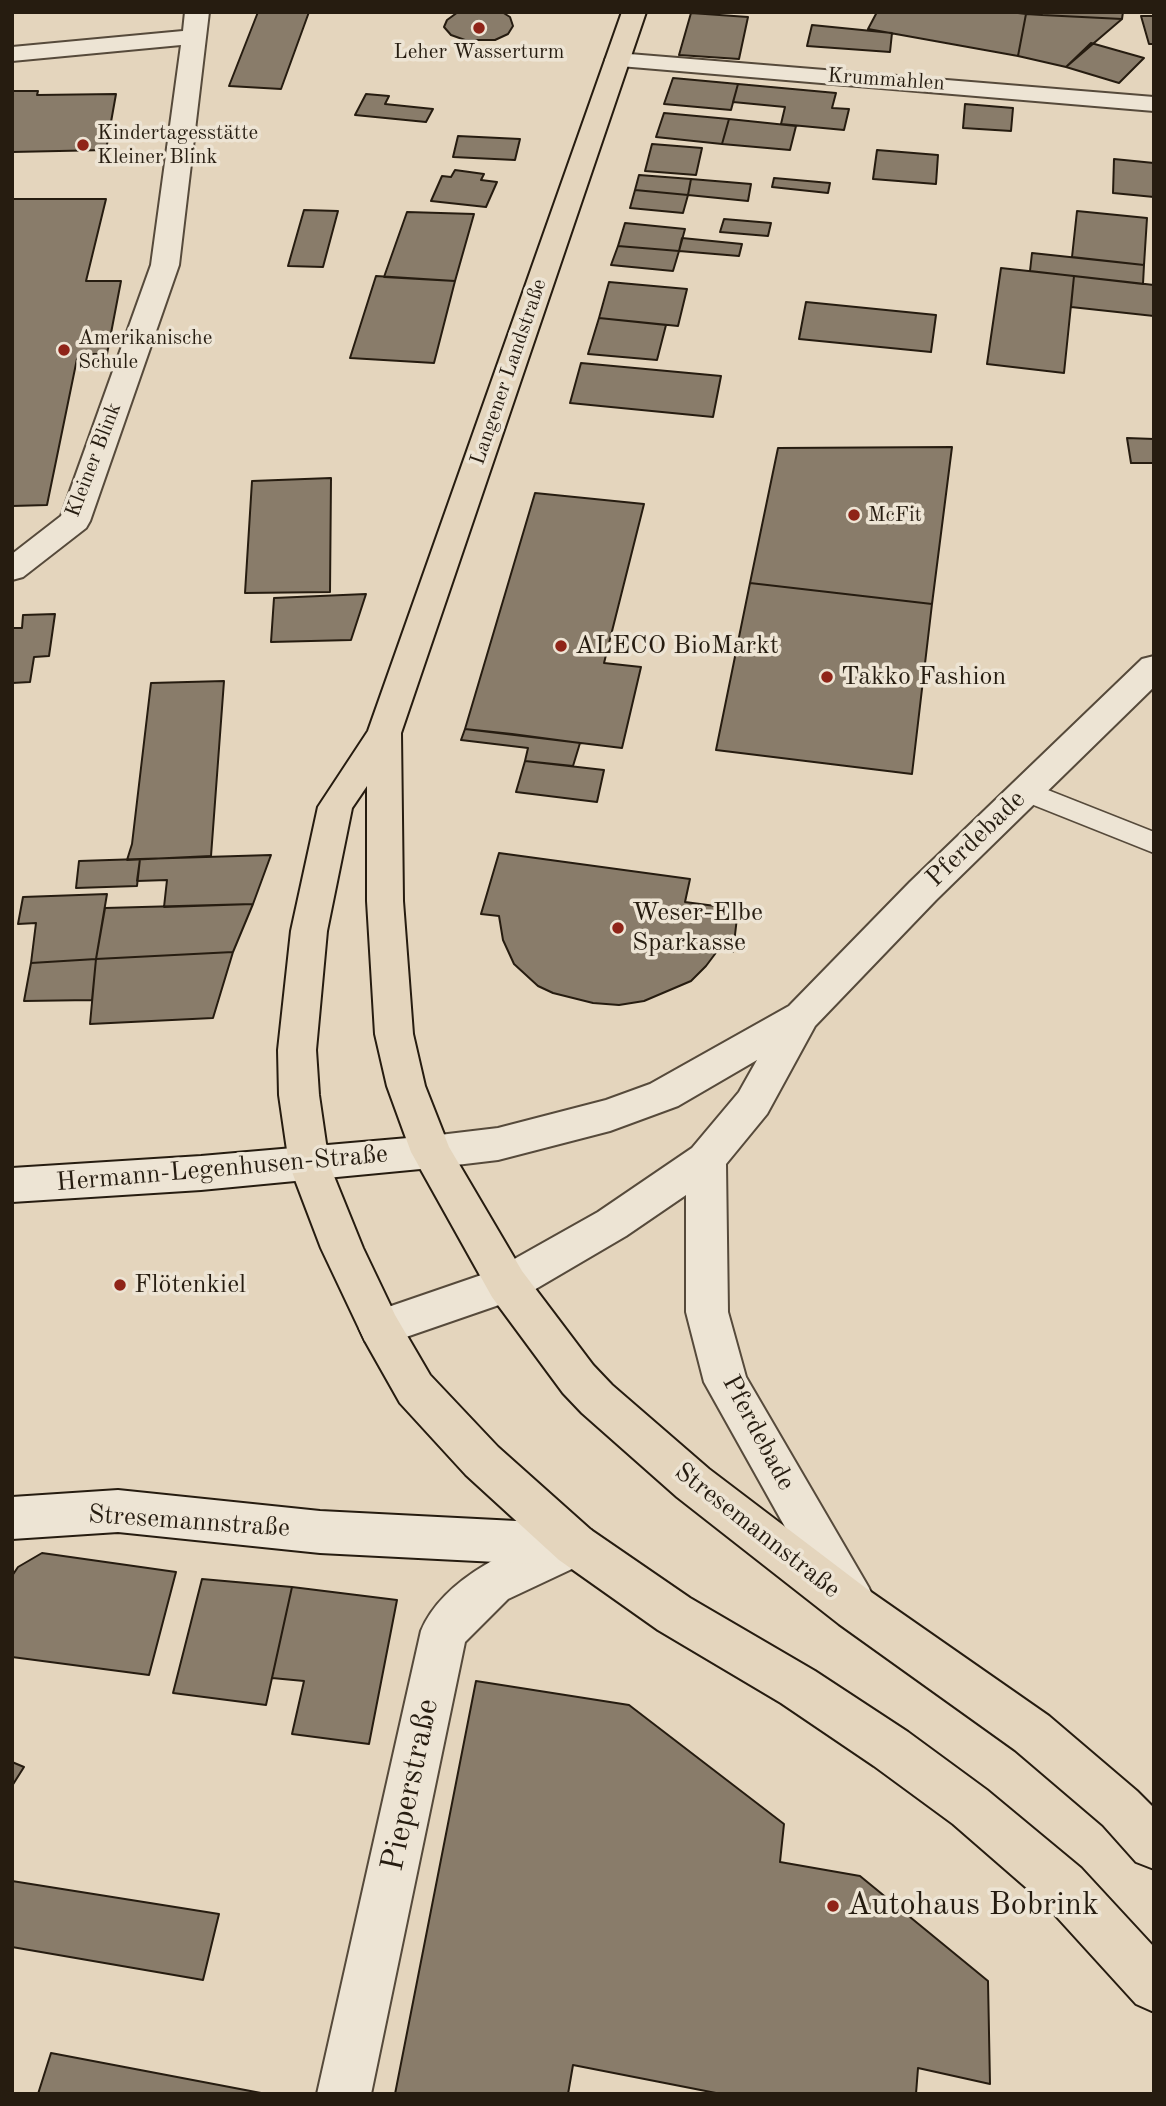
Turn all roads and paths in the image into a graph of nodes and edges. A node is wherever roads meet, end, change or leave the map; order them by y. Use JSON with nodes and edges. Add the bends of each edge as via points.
{"nodes":[{"id":1,"x":634,"y":12,"type":"edge"},
{"id":2,"x":195,"y":25,"type":"edge"},
{"id":3,"x":12,"y":54,"type":"edge"},
{"id":4,"x":617,"y":60,"type":"junction"},
{"id":5,"x":1154,"y":104,"type":"edge"},
{"id":6,"x":12,"y":569,"type":"edge"},
{"id":7,"x":1154,"y":667,"type":"edge"},
{"id":8,"x":384,"y":733,"type":"junction"},
{"id":9,"x":1025,"y":791,"type":"junction"},
{"id":10,"x":1154,"y":844,"type":"edge"},
{"id":11,"x":802,"y":1016,"type":"junction"},
{"id":12,"x":431,"y":1152,"type":"junction"},
{"id":13,"x":706,"y":1160,"type":"junction"},
{"id":14,"x":309,"y":1164,"type":"junction"},
{"id":15,"x":12,"y":1185,"type":"edge"},
{"id":16,"x":506,"y":1284,"type":"junction"},
{"id":17,"x":380,"y":1328,"type":"junction"},
{"id":18,"x":12,"y":1518,"type":"edge"},
{"id":19,"x":575,"y":1545,"type":"junction"},
{"id":20,"x":855,"y":1608,"type":"junction"},
{"id":21,"x":1154,"y":1844,"type":"edge"},
{"id":22,"x":1154,"y":1986,"type":"edge"},
{"id":23,"x":344,"y":2094,"type":"edge"}],
"edges":[{"from":1,"to":4,"type":"main road","name":"Langener Landstraße"},
{"from":2,"to":3,"type":"street","name":"Kleiner Blink"},
{"from":2,"to":6,"type":"street","name":"Kleiner Blink","via":[[164,265],[75,521]]},
{"from":4,"to":5,"type":"street","name":"Krummahlen"},
{"from":4,"to":8,"type":"main road","name":"Langener Landstraße"},
{"from":7,"to":9,"type":"street","name":"Pferdebade"},
{"from":8,"to":12,"type":"main road","name":"Langener Landstraße","via":[[385,901],[394,1034]]},
{"from":8,"to":14,"type":"main road","name":"Langener Landstraße","via":[[335,807],[309,931],[297,1050]]},
{"from":9,"to":10,"type":"lane"},
{"from":9,"to":11,"type":"street","name":"Pferdebade"},
{"from":11,"to":12,"type":"street","name":"Pferdebade","via":[[664,1095],[610,1115],[498,1144]]},
{"from":11,"to":13,"type":"street","name":"Pferdebade","via":[[753,1103]]},
{"from":12,"to":14,"type":"street","name":"Hermann-Legenhusen-Straße"},
{"from":12,"to":16,"type":"main road","name":"Stresemannstraße"},
{"from":13,"to":16,"type":"street","name":"Pferdebade","via":[[612,1224]]},
{"from":13,"to":20,"type":"street","name":"Pferdebade","via":[[707,1312],[726,1382]]},
{"from":14,"to":15,"type":"street","name":"Hermann-Legenhusen-Straße"},
{"from":14,"to":17,"type":"main road"},
{"from":16,"to":17,"type":"street","name":"Pferdebade"},
{"from":16,"to":20,"type":"main road","name":"Stresemannstraße","via":[[597,1399],[693,1483]]},
{"from":17,"to":19,"type":"main road","via":[[415,1389],[482,1461]]},
{"from":18,"to":19,"type":"street","name":"Stresemannstraße","via":[[118,1511],[320,1532]]},
{"from":19,"to":22,"type":"main road","via":[[674,1614],[821,1703],[970,1807],[1063,1886]]},
{"from":19,"to":23,"type":"street","name":"Pieperstraße","via":[[492,1584],[444,1631]]},
{"from":20,"to":21,"type":"main road","name":"Stresemannstraße","via":[[1032,1733],[1120,1808]]}]}
